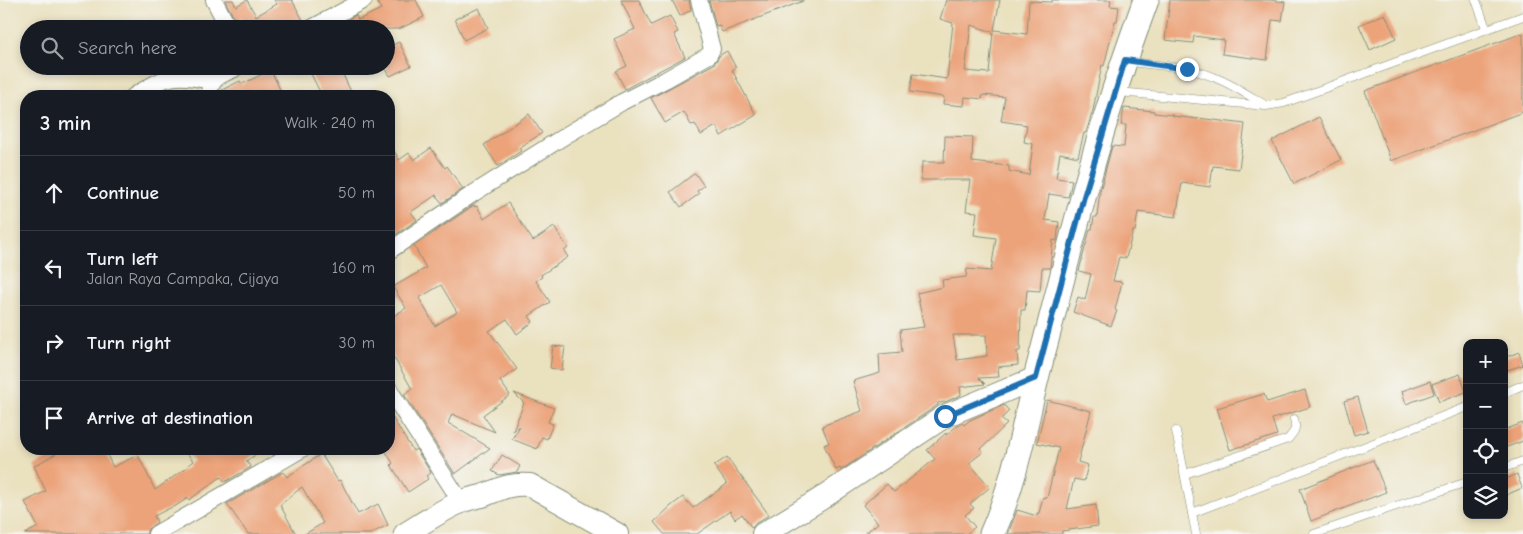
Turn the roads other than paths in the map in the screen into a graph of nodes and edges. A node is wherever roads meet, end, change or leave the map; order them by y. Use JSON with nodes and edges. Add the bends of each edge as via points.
{"nodes":[{"id":1,"x":214,"y":0,"type":"edge"},
{"id":2,"x":364,"y":0,"type":"edge"},
{"id":3,"x":699,"y":0,"type":"edge"},
{"id":4,"x":1146,"y":0,"type":"edge"},
{"id":5,"x":1476,"y":0,"type":"edge"},
{"id":6,"x":1523,"y":16,"type":"edge"},
{"id":7,"x":224,"y":20,"type":"edge"},
{"id":8,"x":327,"y":20,"type":"edge"},
{"id":9,"x":1486,"y":28,"type":"junction"},
{"id":10,"x":1125,"y":60,"type":"junction"},
{"id":11,"x":221,"y":75,"type":"edge"},
{"id":12,"x":211,"y":89,"type":"edge"},
{"id":13,"x":144,"y":90,"type":"edge"},
{"id":14,"x":1114,"y":91,"type":"junction"},
{"id":15,"x":1266,"y":106,"type":"junction"},
{"id":16,"x":395,"y":247,"type":"edge"},
{"id":17,"x":1036,"y":378,"type":"junction"},
{"id":18,"x":1523,"y":385,"type":"edge"},
{"id":19,"x":1508,"y":391,"type":"edge"},
{"id":20,"x":395,"y":402,"type":"edge"},
{"id":21,"x":1463,"y":409,"type":"edge"},
{"id":22,"x":1294,"y":420,"type":"dead end"},
{"id":23,"x":1176,"y":431,"type":"dead end"},
{"id":24,"x":292,"y":455,"type":"edge"},
{"id":25,"x":1523,"y":461,"type":"edge"},
{"id":26,"x":1508,"y":467,"type":"edge"},
{"id":27,"x":1185,"y":474,"type":"junction"},
{"id":28,"x":1463,"y":483,"type":"edge"},
{"id":29,"x":461,"y":502,"type":"junction"},
{"id":30,"x":1192,"y":513,"type":"junction"},
{"id":31,"x":156,"y":534,"type":"edge"},
{"id":32,"x":405,"y":534,"type":"edge"},
{"id":33,"x":618,"y":534,"type":"edge"},
{"id":34,"x":763,"y":534,"type":"edge"},
{"id":35,"x":992,"y":534,"type":"edge"},
{"id":36,"x":1196,"y":534,"type":"edge"},
{"id":37,"x":1314,"y":534,"type":"edge"}],
"edges":[{"from":1,"to":7,"type":"street"},
{"from":2,"to":8,"type":"street"},
{"from":3,"to":16,"type":"street","via":[[712,49],[709,55],[568,134]]},
{"from":4,"to":10,"type":"main road"},
{"from":5,"to":9,"type":"lane"},
{"from":6,"to":9,"type":"lane"},
{"from":9,"to":15,"type":"lane","via":[[1284,103]]},
{"from":10,"to":14,"type":"main road"},
{"from":10,"to":15,"type":"lane","via":[[1208,74]]},
{"from":11,"to":12,"type":"street"},
{"from":12,"to":13,"type":"street","via":[[196,77],[163,79]]},
{"from":14,"to":15,"type":"lane"},
{"from":14,"to":17,"type":"main road"},
{"from":17,"to":34,"type":"street","via":[[945,416]]},
{"from":17,"to":35,"type":"main road","via":[[1016,468]]},
{"from":18,"to":19,"type":"lane"},
{"from":20,"to":29,"type":"street"},
{"from":21,"to":30,"type":"lane"},
{"from":22,"to":27,"type":"lane","via":[[1295,430],[1288,439]]},
{"from":23,"to":27,"type":"lane"},
{"from":24,"to":31,"type":"street"},
{"from":25,"to":26,"type":"lane"},
{"from":27,"to":30,"type":"lane"},
{"from":28,"to":37,"type":"lane"},
{"from":29,"to":32,"type":"street"},
{"from":29,"to":33,"type":"street","via":[[498,488],[530,485]]},
{"from":30,"to":36,"type":"lane"}]}
